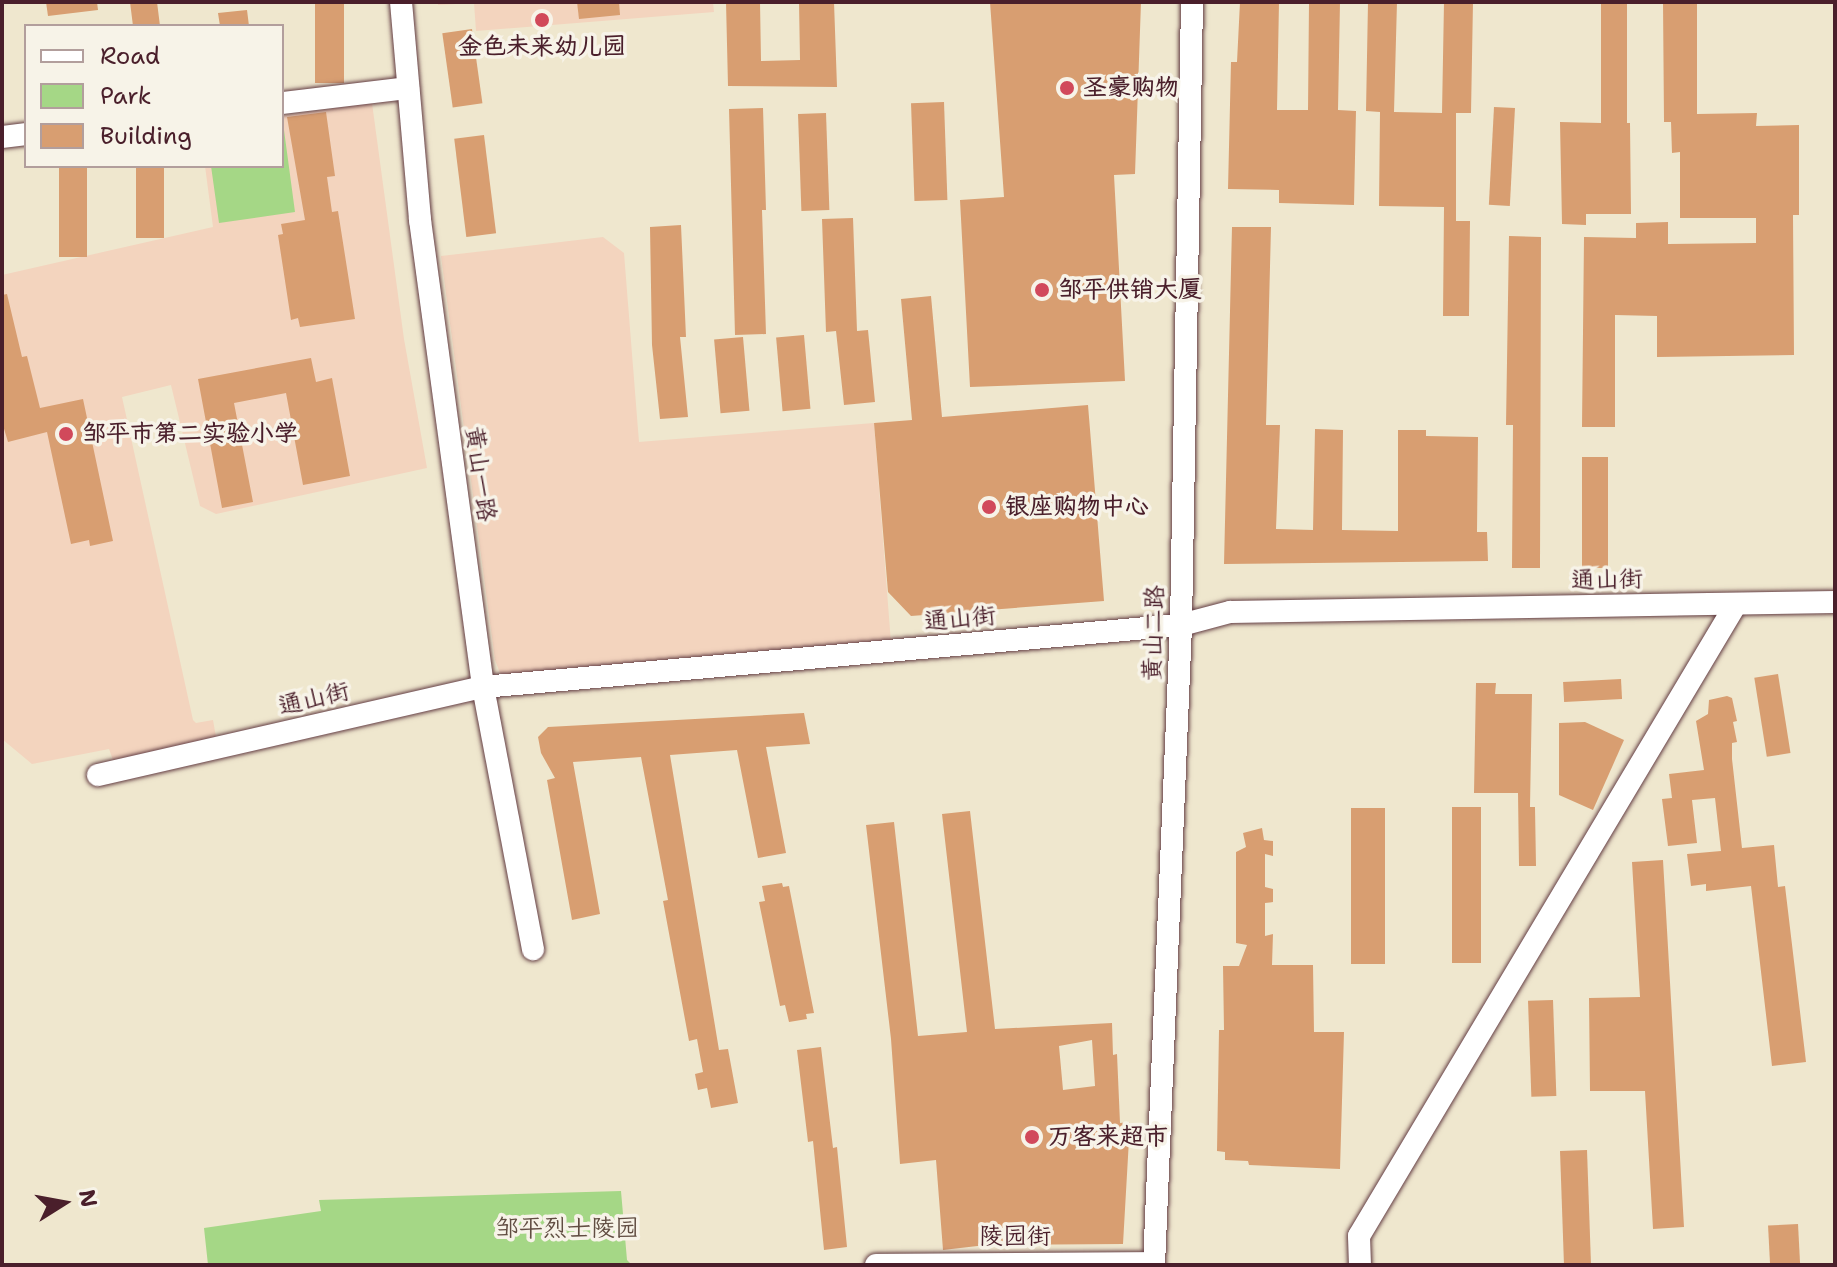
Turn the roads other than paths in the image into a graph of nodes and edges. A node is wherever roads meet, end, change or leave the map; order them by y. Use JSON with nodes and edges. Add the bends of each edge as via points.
{"nodes":[{"id":1,"x":401,"y":2,"type":"edge"},
{"id":2,"x":1192,"y":2,"type":"edge"},
{"id":3,"x":408,"y":88,"type":"junction"},
{"id":4,"x":284,"y":103,"type":"edge"},
{"id":5,"x":24,"y":134,"type":"edge"},
{"id":6,"x":2,"y":137,"type":"edge"},
{"id":7,"x":1835,"y":602,"type":"edge"},
{"id":8,"x":1736,"y":604,"type":"junction"},
{"id":9,"x":1181,"y":625,"type":"junction"},
{"id":10,"x":483,"y":687,"type":"junction"},
{"id":11,"x":98,"y":775,"type":"dead end"},
{"id":12,"x":533,"y":949,"type":"dead end"},
{"id":13,"x":1154,"y":1264,"type":"edge"},
{"id":14,"x":876,"y":1265,"type":"edge"},
{"id":15,"x":1360,"y":1265,"type":"edge"}],
"edges":[{"from":1,"to":3,"type":"street","name":"黄山一路"},
{"from":2,"to":9,"type":"street","name":"黄山二路"},
{"from":3,"to":4,"type":"street"},
{"from":3,"to":10,"type":"street","name":"黄山一路","via":[[420,220]]},
{"from":5,"to":6,"type":"street"},
{"from":7,"to":8,"type":"street","name":"通山街"},
{"from":8,"to":9,"type":"street","name":"通山街","via":[[1230,612]]},
{"from":8,"to":15,"type":"street","via":[[1359,1236]]},
{"from":9,"to":10,"type":"street","name":"通山街"},
{"from":9,"to":13,"type":"street","name":"黄山二路"},
{"from":10,"to":11,"type":"street","name":"通山街"},
{"from":10,"to":12,"type":"street","name":"黄山一路"},
{"from":13,"to":14,"type":"street","name":"陵园街"}]}
